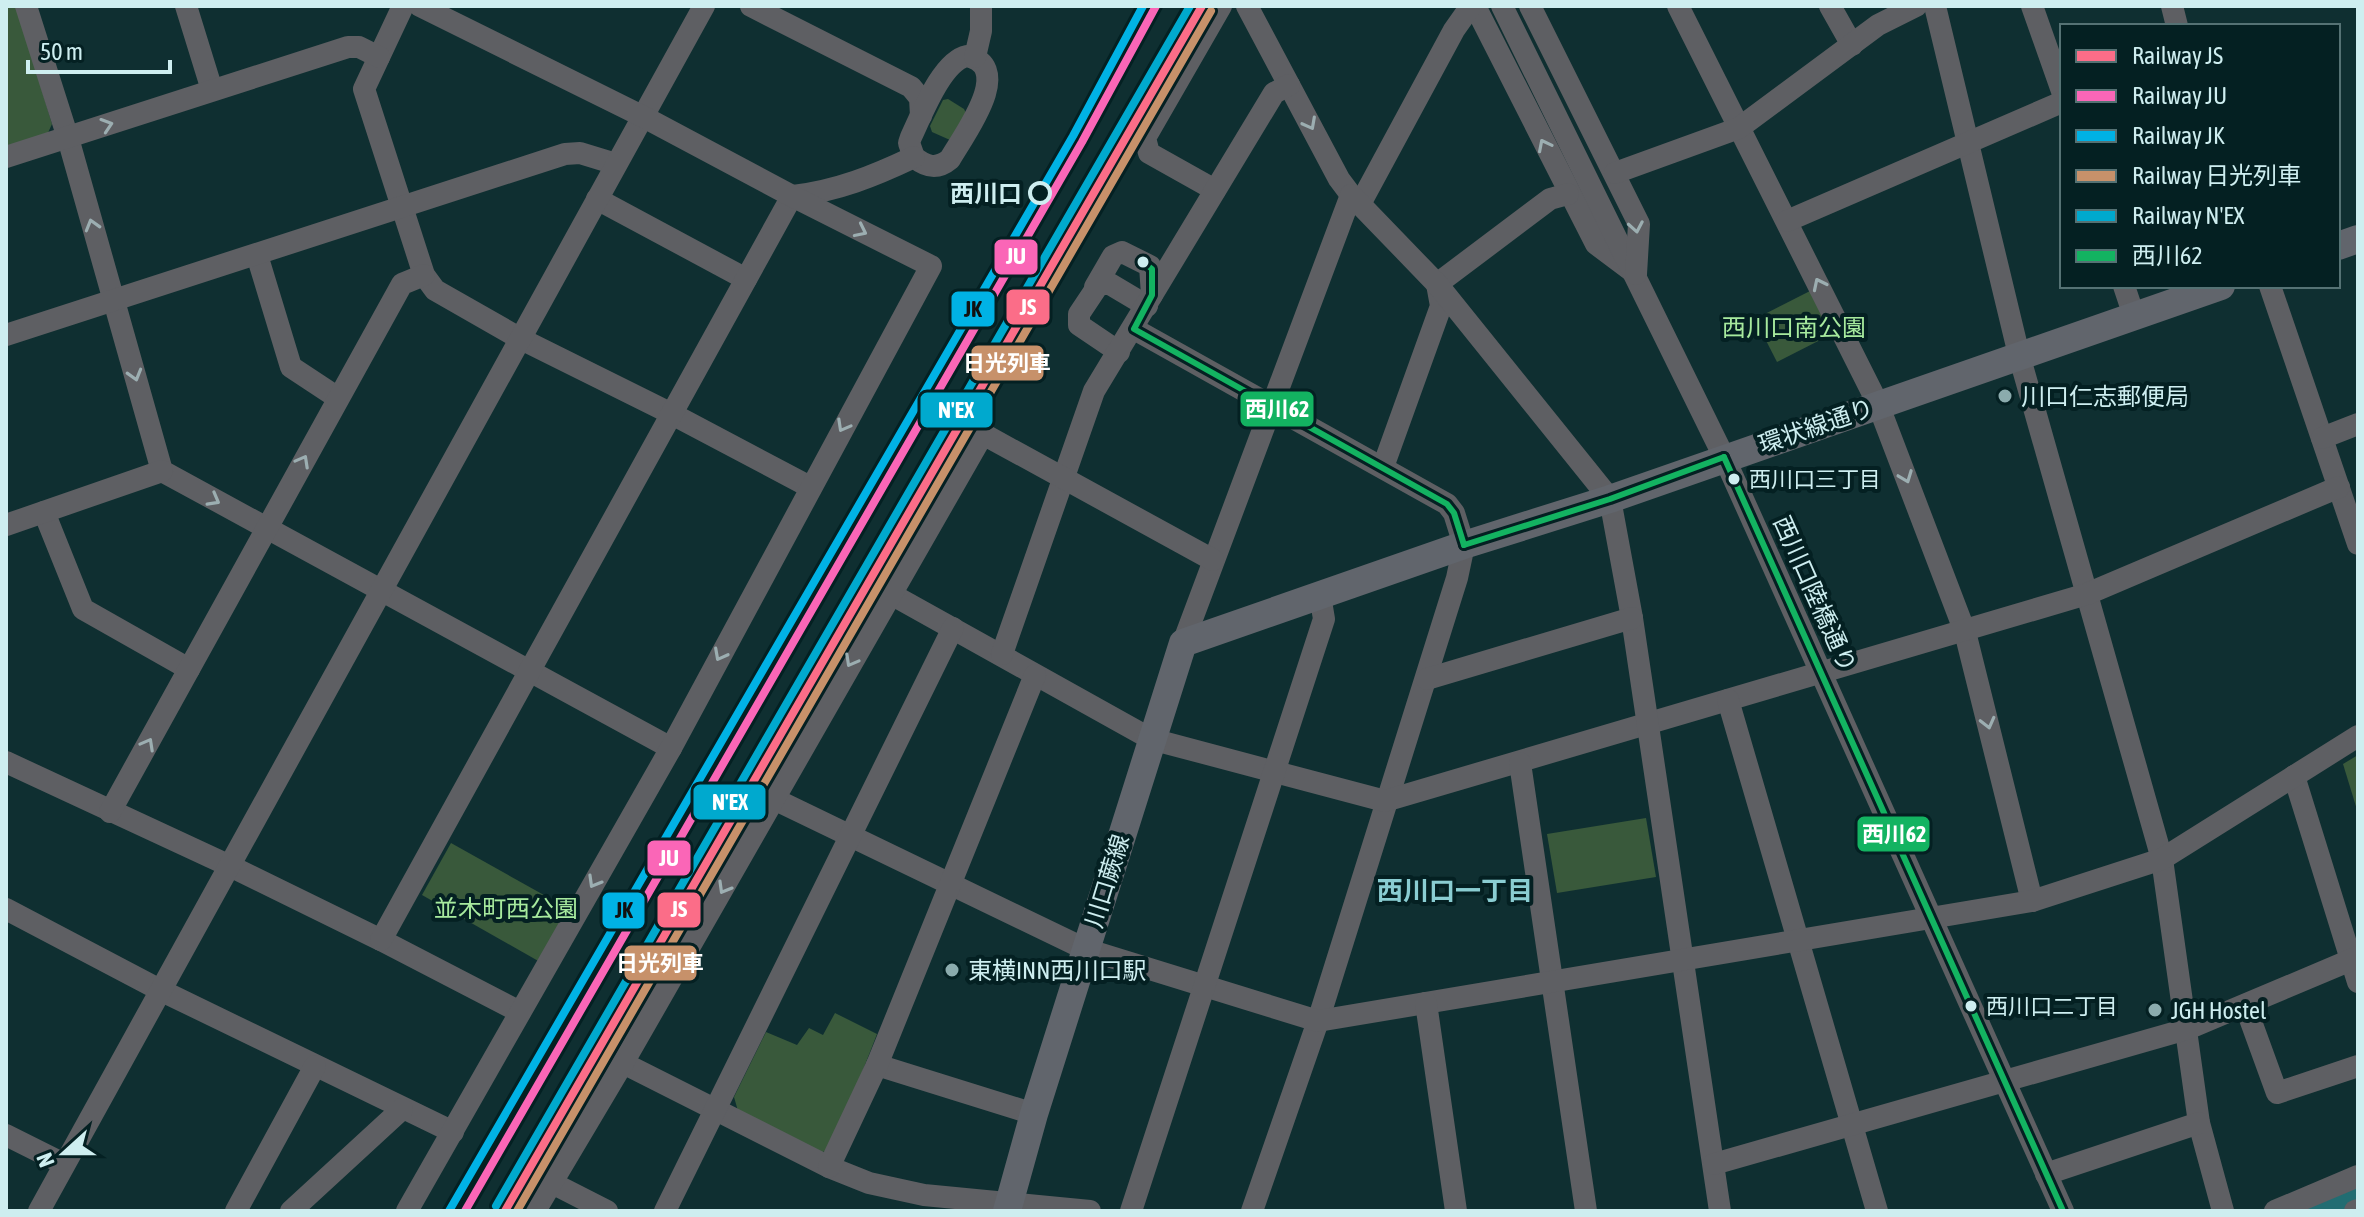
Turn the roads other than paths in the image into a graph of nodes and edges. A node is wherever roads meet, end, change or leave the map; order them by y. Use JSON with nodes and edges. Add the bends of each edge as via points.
{"nodes":[{"id":1,"x":26,"y":6,"type":"edge"},
{"id":2,"x":186,"y":6,"type":"edge"},
{"id":3,"x":403,"y":6,"type":"edge"},
{"id":4,"x":420,"y":6,"type":"edge"},
{"id":5,"x":704,"y":6,"type":"edge"},
{"id":6,"x":751,"y":6,"type":"edge"},
{"id":7,"x":981,"y":6,"type":"edge"},
{"id":8,"x":1221,"y":6,"type":"edge"},
{"id":9,"x":1247,"y":6,"type":"edge"},
{"id":10,"x":1473,"y":6,"type":"edge"},
{"id":11,"x":1502,"y":6,"type":"edge"},
{"id":12,"x":1530,"y":6,"type":"edge"},
{"id":13,"x":1678,"y":6,"type":"edge"},
{"id":14,"x":1830,"y":6,"type":"edge"},
{"id":15,"x":1916,"y":6,"type":"edge"},
{"id":16,"x":1935,"y":6,"type":"edge"},
{"id":17,"x":2032,"y":6,"type":"edge"},
{"id":18,"x":1852,"y":45,"type":"junction"},
{"id":19,"x":379,"y":57,"type":"junction"},
{"id":20,"x":975,"y":57,"type":"junction"},
{"id":21,"x":941,"y":80,"type":"junction"},
{"id":22,"x":903,"y":83,"type":"junction"},
{"id":23,"x":1289,"y":85,"type":"junction"},
{"id":24,"x":2060,"y":85,"type":"edge"},
{"id":25,"x":212,"y":90,"type":"junction"},
{"id":26,"x":2060,"y":103,"type":"edge"},
{"id":27,"x":642,"y":116,"type":"junction"},
{"id":28,"x":921,"y":116,"type":"junction"},
{"id":29,"x":1739,"y":128,"type":"junction"},
{"id":30,"x":68,"y":138,"type":"junction"},
{"id":31,"x":1968,"y":143,"type":"junction"},
{"id":32,"x":6,"y":157,"type":"edge"},
{"id":33,"x":914,"y":157,"type":"junction"},
{"id":34,"x":616,"y":164,"type":"junction"},
{"id":35,"x":1615,"y":173,"type":"junction"},
{"id":36,"x":1215,"y":190,"type":"junction"},
{"id":37,"x":1568,"y":194,"type":"junction"},
{"id":38,"x":792,"y":196,"type":"junction"},
{"id":39,"x":597,"y":199,"type":"junction"},
{"id":40,"x":1355,"y":199,"type":"junction"},
{"id":41,"x":402,"y":206,"type":"junction"},
{"id":42,"x":1787,"y":221,"type":"junction"},
{"id":43,"x":257,"y":255,"type":"junction"},
{"id":44,"x":1636,"y":274,"type":"junction"},
{"id":45,"x":424,"y":275,"type":"junction"},
{"id":46,"x":746,"y":279,"type":"junction"},
{"id":47,"x":1437,"y":284,"type":"junction"},
{"id":48,"x":1095,"y":287,"type":"junction"},
{"id":49,"x":2125,"y":288,"type":"edge"},
{"id":50,"x":2215,"y":288,"type":"edge"},
{"id":51,"x":2271,"y":288,"type":"edge"},
{"id":52,"x":114,"y":300,"type":"junction"},
{"id":53,"x":1149,"y":303,"type":"junction"},
{"id":54,"x":2134,"y":316,"type":"junction"},
{"id":55,"x":1134,"y":329,"type":"junction"},
{"id":56,"x":6,"y":335,"type":"edge"},
{"id":57,"x":521,"y":339,"type":"junction"},
{"id":58,"x":1119,"y":352,"type":"junction"},
{"id":59,"x":2019,"y":355,"type":"junction"},
{"id":60,"x":338,"y":398,"type":"junction"},
{"id":61,"x":1878,"y":404,"type":"junction"},
{"id":62,"x":1270,"y":405,"type":"junction"},
{"id":63,"x":672,"y":414,"type":"junction"},
{"id":64,"x":2358,"y":424,"type":"edge"},
{"id":65,"x":2322,"y":438,"type":"junction"},
{"id":66,"x":1724,"y":457,"type":"junction"},
{"id":67,"x":1383,"y":467,"type":"junction"},
{"id":68,"x":162,"y":471,"type":"junction"},
{"id":69,"x":1063,"y":477,"type":"junction"},
{"id":70,"x":810,"y":487,"type":"junction"},
{"id":71,"x":2339,"y":487,"type":"junction"},
{"id":72,"x":1610,"y":499,"type":"junction"},
{"id":73,"x":44,"y":512,"type":"junction"},
{"id":74,"x":6,"y":525,"type":"edge"},
{"id":75,"x":265,"y":529,"type":"junction"},
{"id":76,"x":2358,"y":544,"type":"edge"},
{"id":77,"x":1464,"y":545,"type":"junction"},
{"id":78,"x":1213,"y":560,"type":"junction"},
{"id":79,"x":381,"y":592,"type":"junction"},
{"id":80,"x":889,"y":593,"type":"junction"},
{"id":81,"x":2087,"y":594,"type":"junction"},
{"id":82,"x":1320,"y":595,"type":"junction"},
{"id":83,"x":1632,"y":618,"type":"junction"},
{"id":84,"x":953,"y":628,"type":"junction"},
{"id":85,"x":1965,"y":632,"type":"junction"},
{"id":86,"x":1183,"y":643,"type":"junction"},
{"id":87,"x":1002,"y":654,"type":"junction"},
{"id":88,"x":189,"y":669,"type":"junction"},
{"id":89,"x":1821,"y":671,"type":"junction"},
{"id":90,"x":531,"y":672,"type":"junction"},
{"id":91,"x":1035,"y":675,"type":"junction"},
{"id":92,"x":1427,"y":679,"type":"junction"},
{"id":93,"x":1728,"y":700,"type":"junction"},
{"id":94,"x":1647,"y":724,"type":"junction"},
{"id":95,"x":2358,"y":736,"type":"edge"},
{"id":96,"x":1151,"y":739,"type":"junction"},
{"id":97,"x":671,"y":748,"type":"junction"},
{"id":98,"x":7,"y":762,"type":"edge"},
{"id":99,"x":1520,"y":763,"type":"junction"},
{"id":100,"x":1274,"y":770,"type":"junction"},
{"id":101,"x":2294,"y":776,"type":"junction"},
{"id":102,"x":774,"y":799,"type":"junction"},
{"id":103,"x":1385,"y":801,"type":"junction"},
{"id":104,"x":110,"y":812,"type":"junction"},
{"id":105,"x":849,"y":836,"type":"junction"},
{"id":106,"x":2162,"y":859,"type":"junction"},
{"id":107,"x":230,"y":866,"type":"junction"},
{"id":108,"x":951,"y":886,"type":"junction"},
{"id":109,"x":2032,"y":901,"type":"junction"},
{"id":110,"x":6,"y":909,"type":"edge"},
{"id":111,"x":1933,"y":919,"type":"junction"},
{"id":112,"x":381,"y":940,"type":"junction"},
{"id":113,"x":1799,"y":941,"type":"junction"},
{"id":114,"x":1085,"y":949,"type":"junction"},
{"id":115,"x":2355,"y":958,"type":"edge"},
{"id":116,"x":1684,"y":960,"type":"junction"},
{"id":117,"x":1553,"y":982,"type":"junction"},
{"id":118,"x":2358,"y":982,"type":"edge"},
{"id":119,"x":1203,"y":986,"type":"junction"},
{"id":120,"x":160,"y":990,"type":"junction"},
{"id":121,"x":1426,"y":1003,"type":"junction"},
{"id":122,"x":2245,"y":1005,"type":"junction"},
{"id":123,"x":520,"y":1012,"type":"junction"},
{"id":124,"x":1318,"y":1021,"type":"junction"},
{"id":125,"x":2187,"y":1029,"type":"junction"},
{"id":126,"x":623,"y":1063,"type":"junction"},
{"id":127,"x":877,"y":1065,"type":"junction"},
{"id":128,"x":315,"y":1066,"type":"junction"},
{"id":129,"x":2358,"y":1066,"type":"edge"},
{"id":130,"x":2005,"y":1083,"type":"junction"},
{"id":131,"x":402,"y":1109,"type":"junction"},
{"id":132,"x":714,"y":1111,"type":"junction"},
{"id":133,"x":1034,"y":1114,"type":"junction"},
{"id":134,"x":2199,"y":1123,"type":"junction"},
{"id":135,"x":1853,"y":1124,"type":"junction"},
{"id":136,"x":453,"y":1132,"type":"junction"},
{"id":137,"x":6,"y":1135,"type":"edge"},
{"id":138,"x":64,"y":1164,"type":"junction"},
{"id":139,"x":1714,"y":1164,"type":"junction"},
{"id":140,"x":829,"y":1167,"type":"junction"},
{"id":141,"x":2046,"y":1174,"type":"junction"},
{"id":142,"x":2358,"y":1176,"type":"edge"},
{"id":143,"x":552,"y":1183,"type":"junction"},
{"id":144,"x":1008,"y":1208,"type":"edge"},
{"id":145,"x":39,"y":1211,"type":"edge"},
{"id":146,"x":236,"y":1211,"type":"edge"},
{"id":147,"x":291,"y":1211,"type":"edge"},
{"id":148,"x":407,"y":1211,"type":"edge"},
{"id":149,"x":535,"y":1211,"type":"edge"},
{"id":150,"x":607,"y":1211,"type":"edge"},
{"id":151,"x":665,"y":1211,"type":"edge"},
{"id":152,"x":1090,"y":1211,"type":"edge"},
{"id":153,"x":1131,"y":1211,"type":"edge"},
{"id":154,"x":1252,"y":1211,"type":"edge"},
{"id":155,"x":1456,"y":1211,"type":"edge"},
{"id":156,"x":1586,"y":1211,"type":"edge"},
{"id":157,"x":1720,"y":1211,"type":"edge"},
{"id":158,"x":1877,"y":1211,"type":"edge"},
{"id":159,"x":2063,"y":1211,"type":"edge"},
{"id":160,"x":2223,"y":1211,"type":"edge"},
{"id":161,"x":2275,"y":1211,"type":"edge"}],
"edges":[{"from":1,"to":30,"type":"street"},
{"from":2,"to":25,"type":"street"},
{"from":3,"to":19,"type":"street"},
{"from":4,"to":27,"type":"street"},
{"from":5,"to":27,"type":"street"},
{"from":6,"to":22,"type":"street"},
{"from":7,"to":20,"type":"street"},
{"from":8,"to":36,"type":"street","via":[[1145,138],[1149,153]]},
{"from":9,"to":23,"type":"street"},
{"from":37,"to":10,"type":"street","one_way":true},
{"from":10,"to":40,"type":"street"},
{"from":11,"to":44,"type":"street","name":"西川口陸橋通り"},
{"from":12,"to":35,"type":"street"},
{"from":13,"to":29,"type":"street"},
{"from":14,"to":18,"type":"street"},
{"from":15,"to":18,"type":"street"},
{"from":16,"to":31,"type":"street"},
{"from":17,"to":24,"type":"street"},
{"from":18,"to":29,"type":"street"},
{"from":19,"to":25,"type":"street","via":[[348,47]]},
{"from":19,"to":41,"type":"street","via":[[364,89]]},
{"from":20,"to":21,"type":"street","via":[[961,57]]},
{"from":20,"to":33,"type":"street","via":[[987,72],[986,95],[950,159],[930,166]]},
{"from":21,"to":22,"type":"street","via":[[928,87]]},
{"from":21,"to":28,"type":"street"},
{"from":22,"to":28,"type":"street","via":[[920,98]]},
{"from":23,"to":36,"type":"street","via":[[1274,93]]},
{"from":23,"to":40,"type":"street","one_way":true},
{"from":30,"to":25,"type":"street","one_way":true},
{"from":26,"to":31,"type":"street"},
{"from":27,"to":34,"type":"street"},
{"from":27,"to":38,"type":"street"},
{"from":28,"to":33,"type":"street","via":[[909,143]]},
{"from":29,"to":35,"type":"street"},
{"from":29,"to":42,"type":"street"},
{"from":30,"to":32,"type":"street"},
{"from":52,"to":30,"type":"street","one_way":true},
{"from":31,"to":42,"type":"street"},
{"from":31,"to":59,"type":"street"},
{"from":33,"to":38,"type":"street","via":[[828,192]]},
{"from":34,"to":39,"type":"street"},
{"from":34,"to":41,"type":"street","via":[[591,155],[565,154]]},
{"from":35,"to":44,"type":"street","one_way":true,"via":[[1639,224]]},
{"from":36,"to":53,"type":"street"},
{"from":37,"to":44,"type":"street","via":[[1596,244]]},
{"from":37,"to":47,"type":"street","via":[[1550,199]]},
{"from":38,"to":46,"type":"street"},
{"from":38,"to":70,"type":"street","one_way":true,"via":[[931,266]]},
{"from":39,"to":46,"type":"street"},
{"from":39,"to":57,"type":"street"},
{"from":40,"to":47,"type":"street"},
{"from":40,"to":62,"type":"street"},
{"from":41,"to":43,"type":"street"},
{"from":41,"to":45,"type":"street"},
{"from":61,"to":42,"type":"street","one_way":true},
{"from":43,"to":52,"type":"street"},
{"from":43,"to":60,"type":"street","via":[[291,367]]},
{"from":44,"to":66,"type":"street","name":"西川口陸橋通り"},
{"from":45,"to":57,"type":"street","via":[[435,290]]},
{"from":45,"to":60,"type":"street","via":[[402,284]]},
{"from":46,"to":63,"type":"street"},
{"from":47,"to":67,"type":"street","via":[[1441,306]]},
{"from":47,"to":72,"type":"street"},
{"from":48,"to":53,"type":"street","via":[[1110,284]]},
{"from":48,"to":53,"type":"street","via":[[1113,256],[1128,253],[1152,269]]},
{"from":48,"to":58,"type":"street","via":[[1079,314],[1079,325]]},
{"from":49,"to":54,"type":"street"},
{"from":50,"to":54,"type":"main road","name":"環状線通り"},
{"from":51,"to":65,"type":"street"},
{"from":52,"to":56,"type":"street"},
{"from":52,"to":68,"type":"street","one_way":true},
{"from":53,"to":55,"type":"street"},
{"from":54,"to":59,"type":"main road","name":"環状線通り"},
{"from":55,"to":58,"type":"street"},
{"from":55,"to":62,"type":"street"},
{"from":57,"to":63,"type":"street"},
{"from":57,"to":79,"type":"street"},
{"from":58,"to":69,"type":"street","via":[[1094,391]]},
{"from":59,"to":61,"type":"main road","name":"環状線通り"},
{"from":59,"to":81,"type":"street"},
{"from":75,"to":60,"type":"street","one_way":true},
{"from":61,"to":66,"type":"main road","name":"環状線通り"},
{"from":61,"to":85,"type":"street","one_way":true},
{"from":62,"to":67,"type":"street"},
{"from":62,"to":78,"type":"street"},
{"from":63,"to":70,"type":"street"},
{"from":63,"to":90,"type":"street"},
{"from":64,"to":65,"type":"street"},
{"from":65,"to":71,"type":"street"},
{"from":66,"to":72,"type":"main road","name":"環状線通り"},
{"from":66,"to":89,"type":"street","name":"西川口陸橋通り"},
{"from":67,"to":77,"type":"street","via":[[1447,504]]},
{"from":68,"to":73,"type":"street"},
{"from":68,"to":75,"type":"street","one_way":true},
{"from":69,"to":78,"type":"street"},
{"from":69,"to":80,"type":"street","via":[[983,434]]},
{"from":69,"to":87,"type":"street"},
{"from":70,"to":97,"type":"street","one_way":true},
{"from":71,"to":76,"type":"street"},
{"from":71,"to":81,"type":"street"},
{"from":72,"to":77,"type":"main road","name":"環状線通り"},
{"from":72,"to":83,"type":"street"},
{"from":73,"to":74,"type":"street"},
{"from":73,"to":88,"type":"street","via":[[83,609]]},
{"from":75,"to":79,"type":"street"},
{"from":75,"to":88,"type":"street"},
{"from":77,"to":82,"type":"main road","name":"環状線通り"},
{"from":77,"to":92,"type":"street"},
{"from":78,"to":86,"type":"street"},
{"from":79,"to":90,"type":"street"},
{"from":79,"to":107,"type":"street"},
{"from":80,"to":84,"type":"street"},
{"from":80,"to":102,"type":"street","one_way":true},
{"from":81,"to":85,"type":"street"},
{"from":81,"to":106,"type":"street"},
{"from":82,"to":86,"type":"main road","name":"環状線通り"},
{"from":82,"to":100,"type":"street","via":[[1324,619]]},
{"from":83,"to":92,"type":"street"},
{"from":83,"to":94,"type":"street"},
{"from":84,"to":87,"type":"street"},
{"from":84,"to":105,"type":"street"},
{"from":85,"to":89,"type":"street"},
{"from":85,"to":109,"type":"street","one_way":true},
{"from":86,"to":96,"type":"main road","name":"川口蕨線"},
{"from":87,"to":91,"type":"street"},
{"from":104,"to":88,"type":"street","one_way":true},
{"from":89,"to":93,"type":"street"},
{"from":89,"to":111,"type":"street","name":"西川口陸橋通り"},
{"from":90,"to":97,"type":"street"},
{"from":90,"to":112,"type":"street"},
{"from":91,"to":96,"type":"street"},
{"from":91,"to":108,"type":"street"},
{"from":92,"to":103,"type":"street"},
{"from":93,"to":94,"type":"street"},
{"from":93,"to":113,"type":"street"},
{"from":94,"to":99,"type":"street"},
{"from":94,"to":116,"type":"street"},
{"from":95,"to":101,"type":"street"},
{"from":96,"to":100,"type":"street"},
{"from":96,"to":114,"type":"main road","name":"川口蕨線"},
{"from":97,"to":123,"type":"street","one_way":true},
{"from":98,"to":104,"type":"street"},
{"from":99,"to":103,"type":"street"},
{"from":99,"to":117,"type":"street"},
{"from":100,"to":103,"type":"street"},
{"from":100,"to":119,"type":"street"},
{"from":101,"to":106,"type":"street"},
{"from":101,"to":115,"type":"street"},
{"from":102,"to":105,"type":"street"},
{"from":102,"to":126,"type":"street","one_way":true},
{"from":103,"to":124,"type":"street"},
{"from":104,"to":107,"type":"street"},
{"from":105,"to":108,"type":"street"},
{"from":105,"to":132,"type":"street"},
{"from":106,"to":109,"type":"street"},
{"from":106,"to":125,"type":"street"},
{"from":107,"to":112,"type":"street"},
{"from":107,"to":120,"type":"street"},
{"from":108,"to":114,"type":"street"},
{"from":108,"to":127,"type":"street"},
{"from":109,"to":111,"type":"street"},
{"from":110,"to":120,"type":"street"},
{"from":111,"to":113,"type":"street"},
{"from":111,"to":130,"type":"street","name":"西川口陸橋通り"},
{"from":112,"to":123,"type":"street"},
{"from":113,"to":116,"type":"street"},
{"from":113,"to":135,"type":"street"},
{"from":114,"to":119,"type":"street"},
{"from":114,"to":133,"type":"main road","name":"川口蕨線"},
{"from":115,"to":118,"type":"street"},
{"from":115,"to":122,"type":"street"},
{"from":116,"to":117,"type":"street"},
{"from":116,"to":139,"type":"street"},
{"from":117,"to":121,"type":"street"},
{"from":117,"to":156,"type":"street"},
{"from":119,"to":124,"type":"street"},
{"from":119,"to":153,"type":"street"},
{"from":120,"to":128,"type":"street"},
{"from":120,"to":138,"type":"street"},
{"from":121,"to":124,"type":"street"},
{"from":121,"to":155,"type":"street"},
{"from":122,"to":125,"type":"street"},
{"from":122,"to":129,"type":"street","via":[[2277,1093]]},
{"from":123,"to":136,"type":"street"},
{"from":124,"to":154,"type":"street"},
{"from":125,"to":130,"type":"street"},
{"from":125,"to":134,"type":"street"},
{"from":126,"to":132,"type":"street"},
{"from":126,"to":143,"type":"street"},
{"from":127,"to":133,"type":"street"},
{"from":127,"to":140,"type":"street"},
{"from":128,"to":131,"type":"street"},
{"from":128,"to":146,"type":"street"},
{"from":130,"to":135,"type":"street"},
{"from":130,"to":141,"type":"street","name":"西川口陸橋通り"},
{"from":131,"to":136,"type":"street"},
{"from":131,"to":147,"type":"street"},
{"from":132,"to":140,"type":"street"},
{"from":132,"to":151,"type":"street"},
{"from":133,"to":144,"type":"main road","name":"川口蕨線"},
{"from":134,"to":141,"type":"street"},
{"from":134,"to":160,"type":"street"},
{"from":135,"to":139,"type":"street"},
{"from":135,"to":158,"type":"street"},
{"from":136,"to":148,"type":"street"},
{"from":137,"to":138,"type":"street"},
{"from":138,"to":145,"type":"street"},
{"from":139,"to":157,"type":"street"},
{"from":140,"to":144,"type":"street","via":[[869,1183]]},
{"from":141,"to":159,"type":"street","name":"西川口陸橋通り"},
{"from":142,"to":161,"type":"street"},
{"from":143,"to":149,"type":"street"},
{"from":143,"to":150,"type":"street"},
{"from":144,"to":152,"type":"street"}]}
